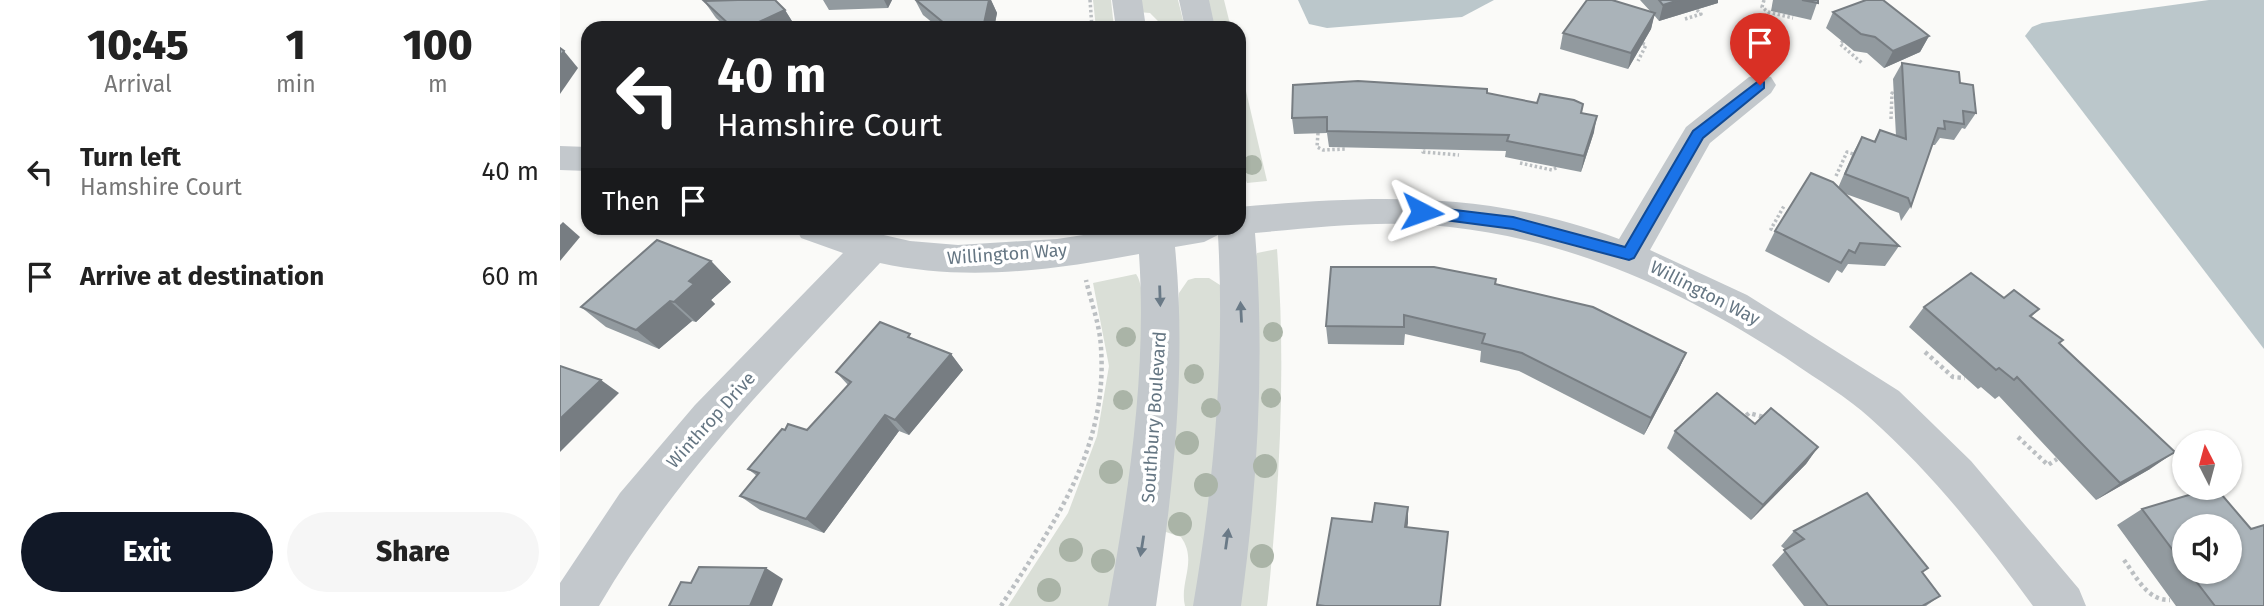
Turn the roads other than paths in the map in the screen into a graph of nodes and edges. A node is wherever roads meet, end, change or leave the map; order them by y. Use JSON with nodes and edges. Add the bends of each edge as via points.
{"nodes":[{"id":1,"x":1127,"y":0,"type":"edge"},
{"id":2,"x":1194,"y":0,"type":"edge"},
{"id":3,"x":1130,"y":21,"type":"edge"},
{"id":4,"x":1198,"y":21,"type":"edge"},
{"id":5,"x":1760,"y":85,"type":"dead end"},
{"id":6,"x":560,"y":158,"type":"edge"},
{"id":7,"x":581,"y":159,"type":"edge"},
{"id":8,"x":1246,"y":220,"type":"edge"},
{"id":9,"x":832,"y":235,"type":"edge"},
{"id":10,"x":1141,"y":235,"type":"edge"},
{"id":11,"x":1155,"y":235,"type":"edge"},
{"id":12,"x":1236,"y":235,"type":"edge"},
{"id":13,"x":870,"y":250,"type":"junction"},
{"id":14,"x":1629,"y":254,"type":"junction"},
{"id":15,"x":573,"y":606,"type":"edge"},
{"id":16,"x":1132,"y":606,"type":"edge"},
{"id":17,"x":1217,"y":606,"type":"edge"},
{"id":18,"x":2062,"y":606,"type":"edge"}],
"edges":[{"from":1,"to":3,"type":"street"},
{"from":2,"to":4,"type":"street"},
{"from":5,"to":14,"type":"street","via":[[1698,135]]},
{"from":6,"to":7,"type":"street"},
{"from":8,"to":14,"type":"street","name":"Willington Way","via":[[1387,210],[1451,213],[1513,223]]},
{"from":9,"to":13,"type":"street","name":"Willington Way"},
{"from":10,"to":13,"type":"street","name":"Willington Way","via":[[1045,255],[966,260]]},
{"from":11,"to":16,"type":"street","name":"Southbury Boulevard","one_way":true,"via":[[1161,352],[1151,485]]},
{"from":17,"to":12,"type":"street","one_way":true,"via":[[1239,443],[1243,360]]},
{"from":13,"to":15,"type":"street","name":"Winthrop Drive","via":[[703,424],[643,498]]},
{"from":14,"to":18,"type":"street","name":"Willington Way","via":[[1756,317],[1884,404],[1986,507]]}]}
